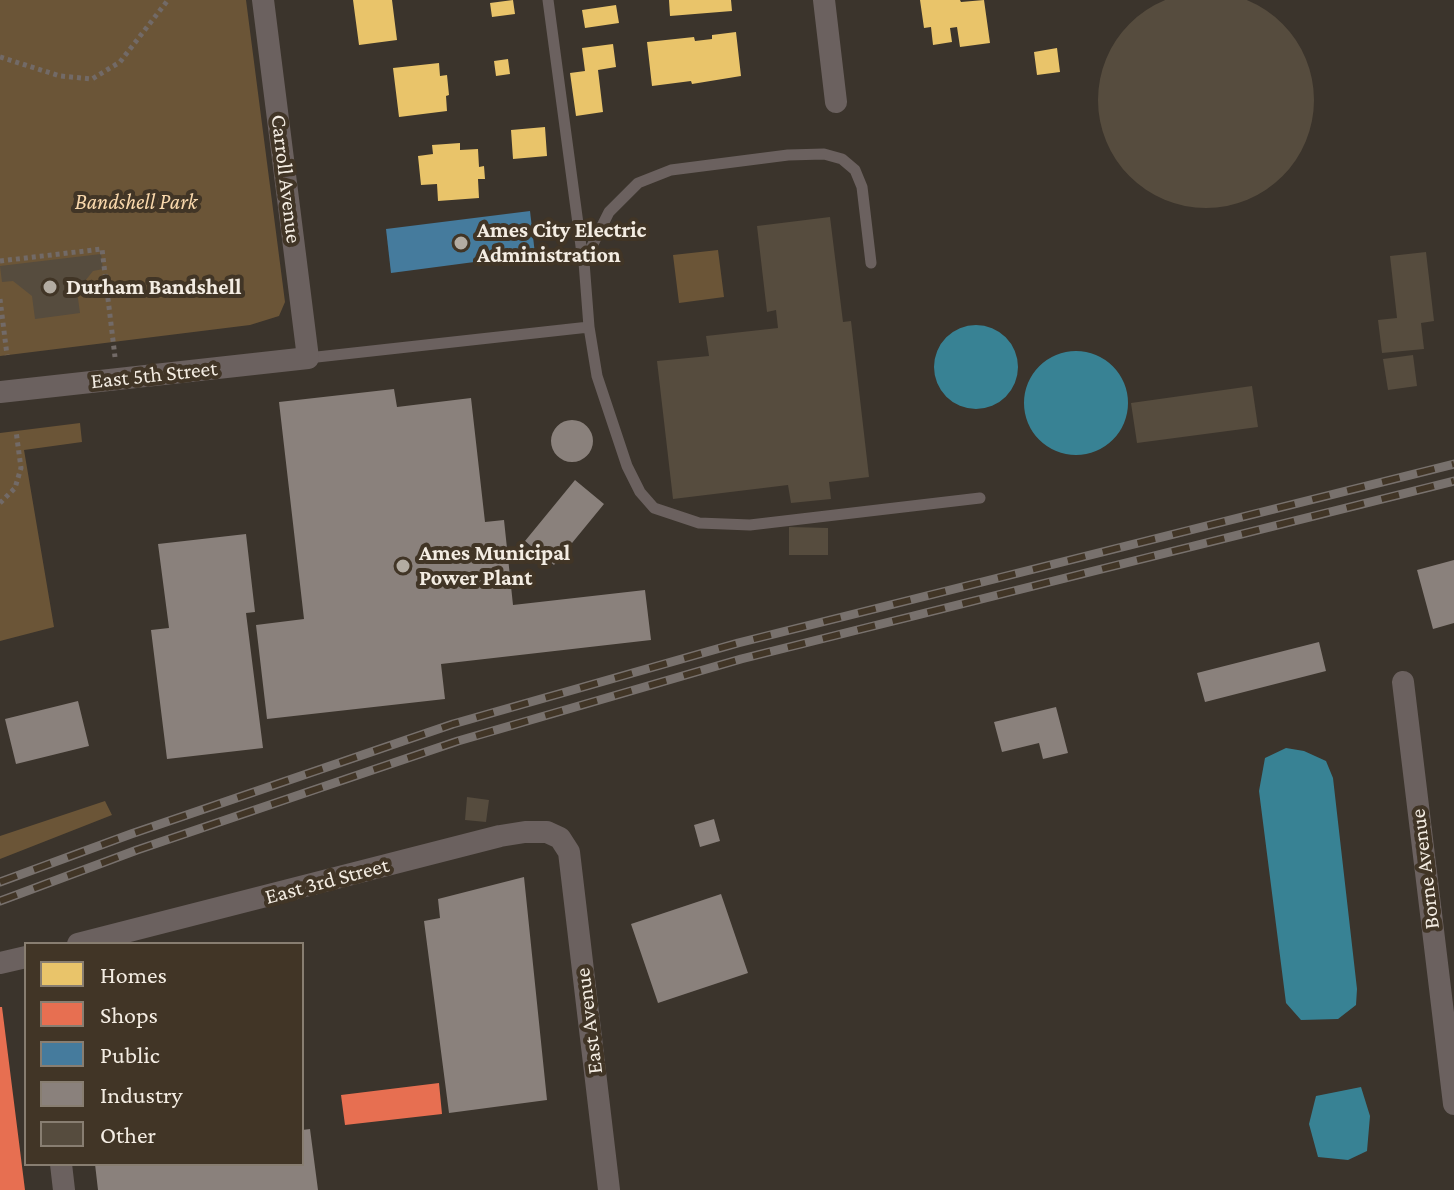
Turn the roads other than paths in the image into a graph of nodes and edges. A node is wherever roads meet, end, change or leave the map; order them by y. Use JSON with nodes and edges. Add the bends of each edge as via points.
{"nodes":[{"id":1,"x":263,"y":0,"type":"edge"},
{"id":2,"x":548,"y":0,"type":"edge"},
{"id":3,"x":824,"y":0,"type":"edge"},
{"id":4,"x":836,"y":102,"type":"dead end"},
{"id":5,"x":584,"y":262,"type":"junction"},
{"id":6,"x":871,"y":263,"type":"dead end"},
{"id":7,"x":589,"y":327,"type":"junction"},
{"id":8,"x":308,"y":358,"type":"junction"},
{"id":9,"x":0,"y":392,"type":"edge"},
{"id":10,"x":980,"y":498,"type":"dead end"},
{"id":11,"x":1403,"y":682,"type":"dead end"},
{"id":12,"x":569,"y":852,"type":"joint"},
{"id":13,"x":86,"y":942,"type":"edge"},
{"id":14,"x":24,"y":957,"type":"edge"},
{"id":15,"x":0,"y":963,"type":"edge"},
{"id":16,"x":1454,"y":1104,"type":"edge"},
{"id":17,"x":61,"y":1166,"type":"edge"},
{"id":18,"x":64,"y":1190,"type":"edge"},
{"id":19,"x":609,"y":1190,"type":"edge"}],
"edges":[{"from":1,"to":8,"type":"street","name":"Carroll Avenue"},
{"from":2,"to":5,"type":"lane"},
{"from":3,"to":4,"type":"street"},
{"from":5,"to":6,"type":"lane","via":[[609,212],[638,183],[671,170],[812,153],[842,159],[855,170],[862,187]]},
{"from":5,"to":7,"type":"lane"},
{"from":7,"to":8,"type":"lane"},
{"from":7,"to":10,"type":"lane","via":[[597,376],[627,466],[654,508],[699,523],[750,525]]},
{"from":8,"to":9,"type":"street","name":"East 5th Street"},
{"from":11,"to":16,"type":"street","name":"Borne Avenue"},
{"from":12,"to":13,"type":"street","name":"East 3rd Street","via":[[560,838],[547,832],[500,836]]},
{"from":12,"to":19,"type":"street","name":"East Avenue"},
{"from":14,"to":15,"type":"street"},
{"from":17,"to":18,"type":"street"}]}
